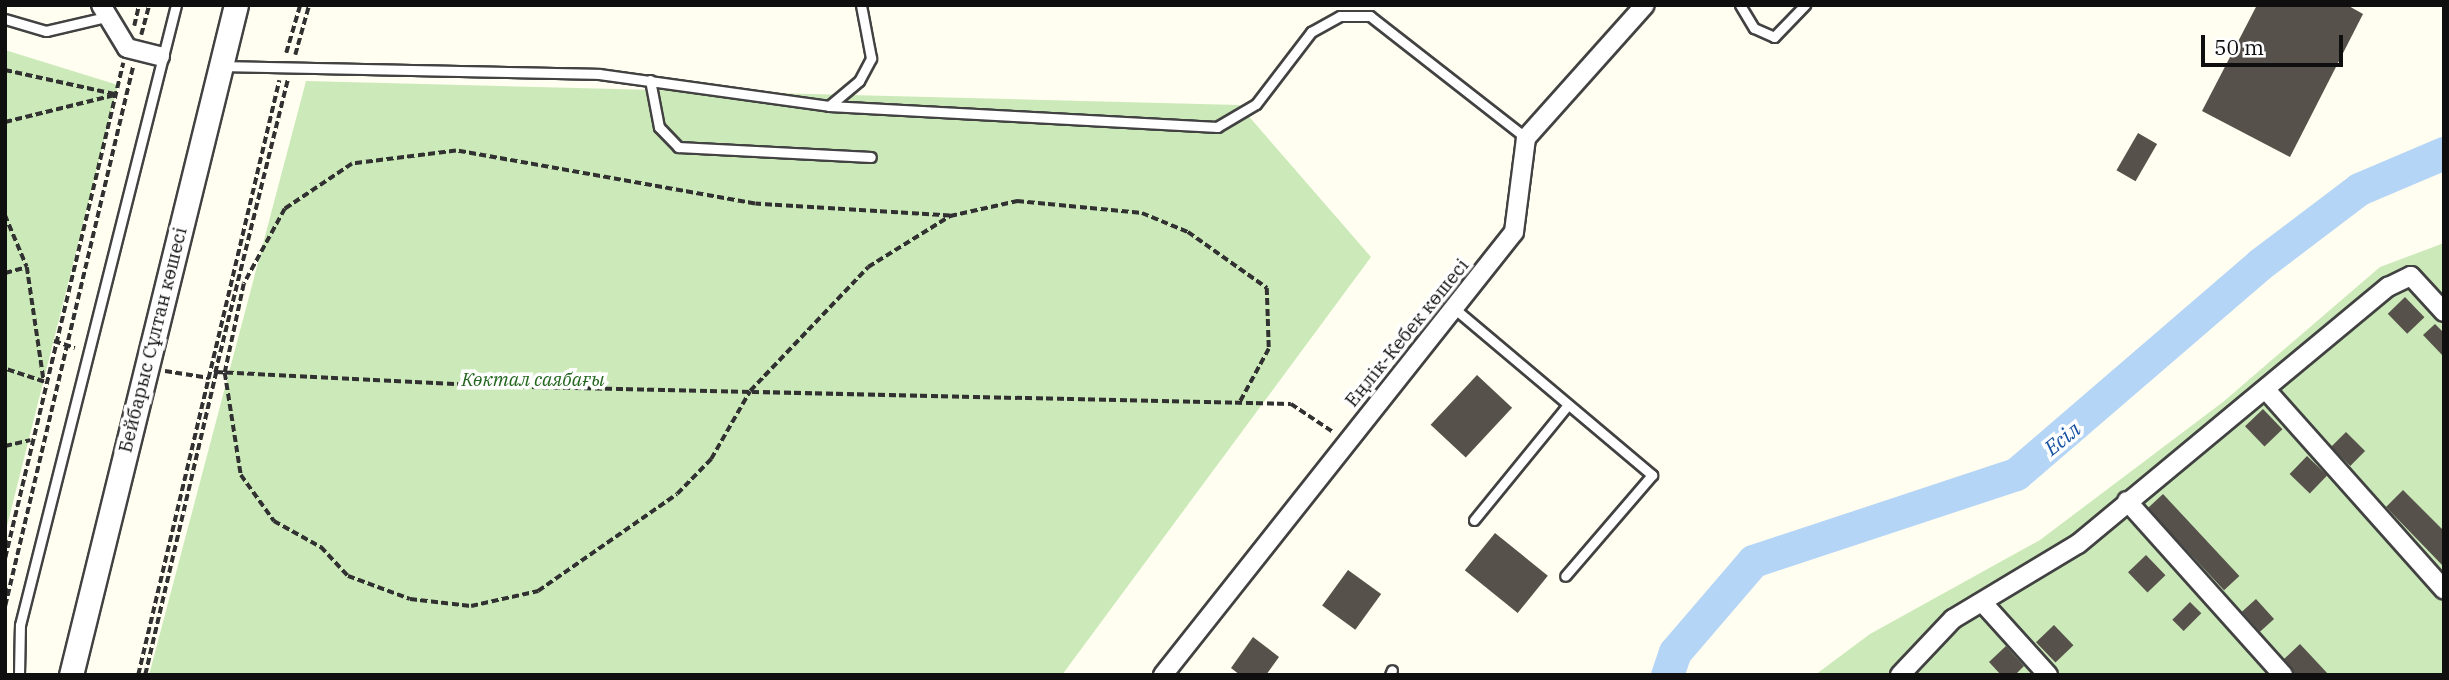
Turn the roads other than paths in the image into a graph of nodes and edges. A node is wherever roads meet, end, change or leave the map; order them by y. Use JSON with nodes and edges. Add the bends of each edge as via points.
{"nodes":[{"id":1,"x":176,"y":5,"type":"edge"},
{"id":2,"x":236,"y":5,"type":"edge"},
{"id":3,"x":861,"y":5,"type":"edge"},
{"id":4,"x":1645,"y":5,"type":"edge"},
{"id":5,"x":1740,"y":5,"type":"edge"},
{"id":6,"x":1805,"y":5,"type":"edge"},
{"id":7,"x":104,"y":11,"type":"edge"},
{"id":8,"x":5,"y":19,"type":"edge"},
{"id":9,"x":159,"y":56,"type":"junction"},
{"id":10,"x":222,"y":66,"type":"junction"},
{"id":11,"x":650,"y":80,"type":"junction"},
{"id":12,"x":829,"y":106,"type":"junction"},
{"id":13,"x":1526,"y":138,"type":"junction"},
{"id":14,"x":871,"y":156,"type":"dead end"},
{"id":15,"x":1455,"y":309,"type":"junction"},
{"id":16,"x":2444,"y":312,"type":"edge"},
{"id":17,"x":2267,"y":391,"type":"junction"},
{"id":18,"x":1567,"y":406,"type":"junction"},
{"id":19,"x":2127,"y":501,"type":"junction"},
{"id":20,"x":1474,"y":520,"type":"dead end"},
{"id":21,"x":1565,"y":576,"type":"dead end"},
{"id":22,"x":2444,"y":590,"type":"edge"},
{"id":23,"x":1983,"y":603,"type":"junction"},
{"id":24,"x":19,"y":675,"type":"edge"},
{"id":25,"x":71,"y":675,"type":"edge"},
{"id":26,"x":1163,"y":675,"type":"edge"},
{"id":27,"x":1900,"y":675,"type":"edge"},
{"id":28,"x":2048,"y":675,"type":"edge"},
{"id":29,"x":2283,"y":675,"type":"edge"}],
"edges":[{"from":1,"to":9,"type":"lane"},
{"from":2,"to":10,"type":"street","name":"Бейбарыс Сұлтан көшесі"},
{"from":3,"to":12,"type":"lane","via":[[871,58],[859,81]]},
{"from":4,"to":13,"type":"street"},
{"from":5,"to":6,"type":"lane","via":[[1754,28],[1774,37]]},
{"from":7,"to":8,"type":"lane","via":[[46,31]]},
{"from":7,"to":9,"type":"street","via":[[132,49]]},
{"from":9,"to":24,"type":"lane","via":[[20,625]]},
{"from":10,"to":11,"type":"lane"},
{"from":10,"to":25,"type":"street","name":"Бейбарыс Сұлтан көшесі"},
{"from":11,"to":12,"type":"lane"},
{"from":11,"to":14,"type":"lane","via":[[659,127],[678,147]]},
{"from":12,"to":13,"type":"lane","via":[[1217,127],[1256,104],[1311,32],[1340,16],[1370,16]]},
{"from":13,"to":15,"type":"street","name":"Еңлік-Кебек көшесі","via":[[1514,232]]},
{"from":15,"to":18,"type":"lane"},
{"from":15,"to":26,"type":"street","name":"Еңлік-Кебек көшесі"},
{"from":16,"to":17,"type":"street","via":[[2411,276],[2388,287]]},
{"from":17,"to":19,"type":"street"},
{"from":17,"to":22,"type":"street"},
{"from":18,"to":20,"type":"lane"},
{"from":18,"to":21,"type":"lane","via":[[1652,475]]},
{"from":19,"to":23,"type":"street","via":[[2078,544]]},
{"from":19,"to":29,"type":"street"},
{"from":23,"to":27,"type":"street","via":[[1953,619]]},
{"from":23,"to":28,"type":"street"}]}
